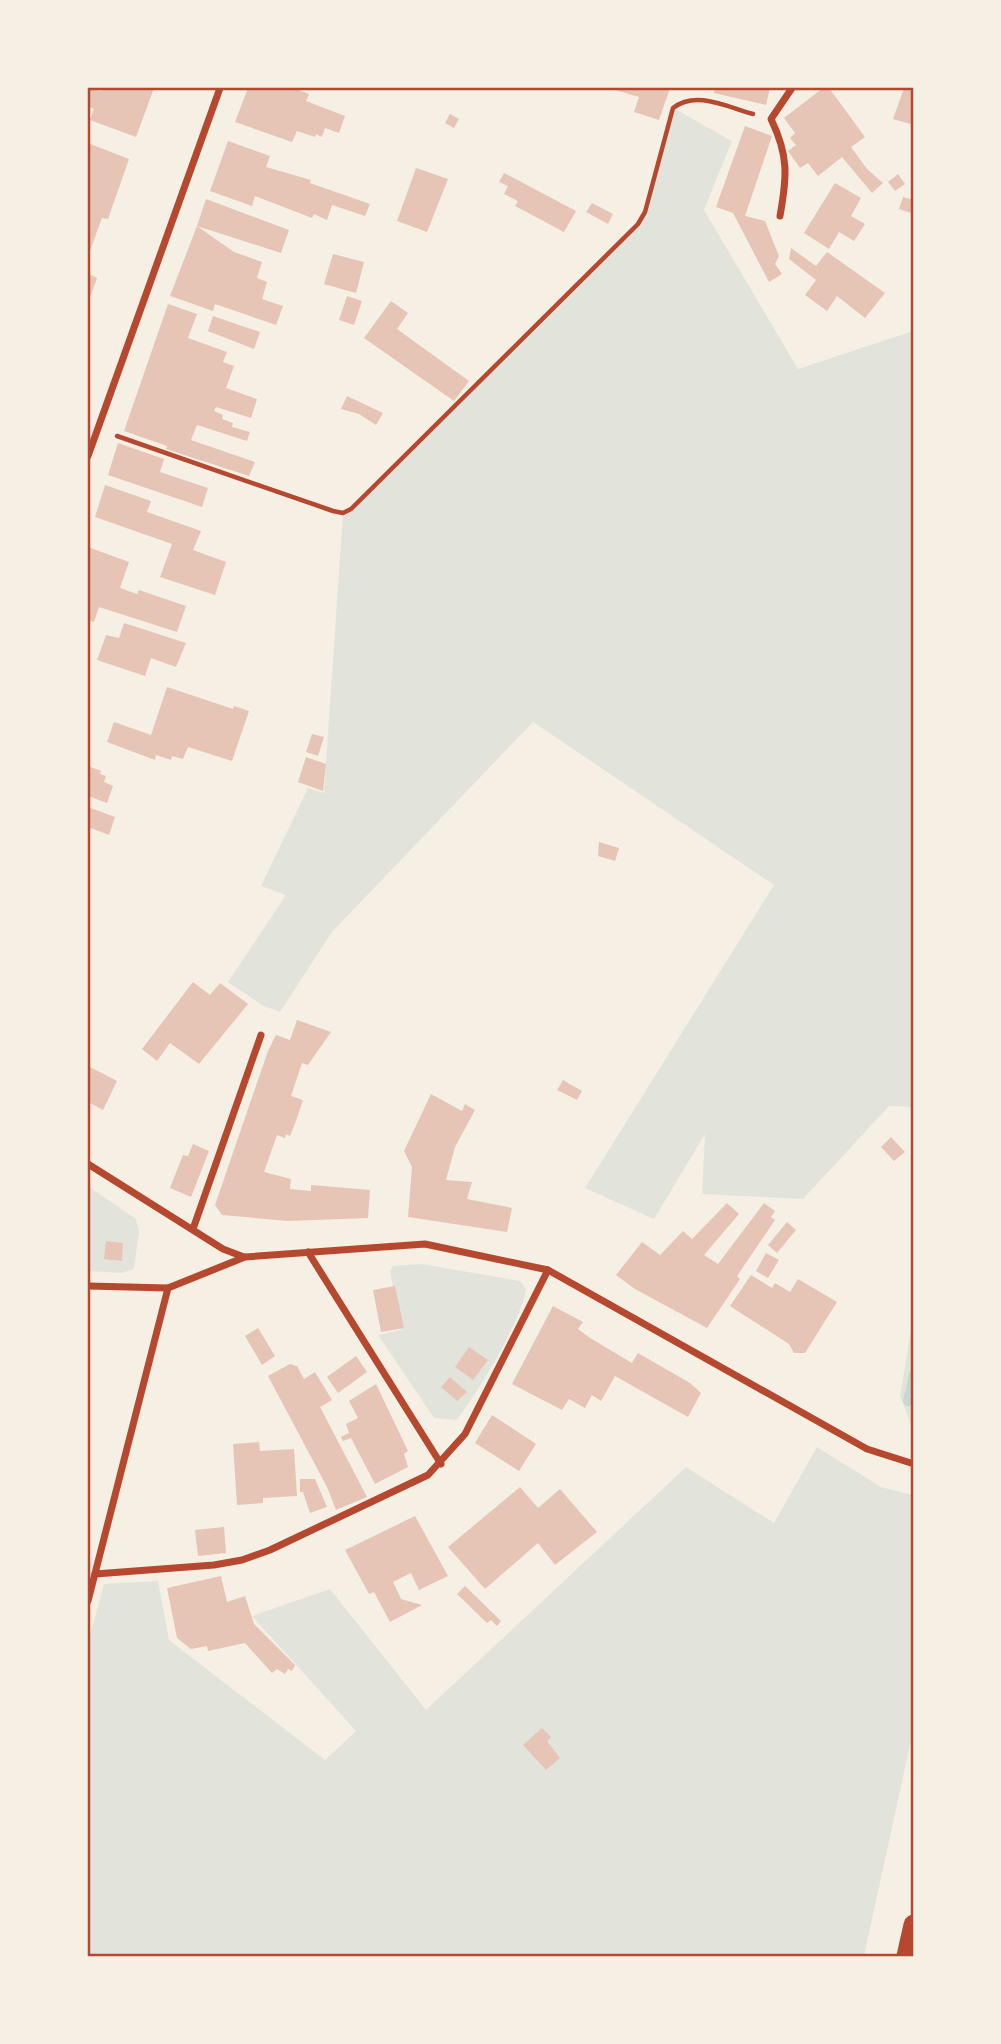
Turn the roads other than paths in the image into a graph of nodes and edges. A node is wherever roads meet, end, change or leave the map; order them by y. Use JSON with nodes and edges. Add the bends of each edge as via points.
{"nodes":[{"id":1,"x":220,"y":88,"type":"edge"},
{"id":2,"x":792,"y":88,"type":"edge"},
{"id":3,"x":780,"y":216,"type":"dead end"},
{"id":4,"x":88,"y":456,"type":"edge"},
{"id":5,"x":261,"y":1035,"type":"dead end"},
{"id":6,"x":88,"y":1164,"type":"edge"},
{"id":7,"x":193,"y":1229,"type":"junction"},
{"id":8,"x":308,"y":1252,"type":"junction"},
{"id":9,"x":244,"y":1257,"type":"junction"},
{"id":10,"x":548,"y":1270,"type":"junction"},
{"id":11,"x":88,"y":1286,"type":"edge"},
{"id":12,"x":168,"y":1288,"type":"junction"},
{"id":13,"x":440,"y":1464,"type":"junction"},
{"id":14,"x":914,"y":1464,"type":"edge"},
{"id":15,"x":95,"y":1574,"type":"junction"},
{"id":16,"x":88,"y":1601,"type":"edge"},
{"id":17,"x":914,"y":1926,"type":"edge"},
{"id":18,"x":907,"y":1956,"type":"edge"}],
"edges":[{"from":1,"to":4,"type":"street"},
{"from":2,"to":3,"type":"street","via":[[771,120],[782,142],[787,175]]},
{"from":5,"to":7,"type":"street"},
{"from":6,"to":7,"type":"street"},
{"from":7,"to":9,"type":"street"},
{"from":8,"to":9,"type":"street"},
{"from":8,"to":10,"type":"street","via":[[425,1244]]},
{"from":8,"to":13,"type":"street"},
{"from":9,"to":12,"type":"street"},
{"from":10,"to":13,"type":"street","via":[[480,1409]]},
{"from":10,"to":14,"type":"street","via":[[867,1449]]},
{"from":11,"to":12,"type":"street"},
{"from":12,"to":15,"type":"street"},
{"from":13,"to":15,"type":"street","via":[[415,1484],[242,1560]]},
{"from":15,"to":16,"type":"street"},
{"from":17,"to":18,"type":"highway"}]}
